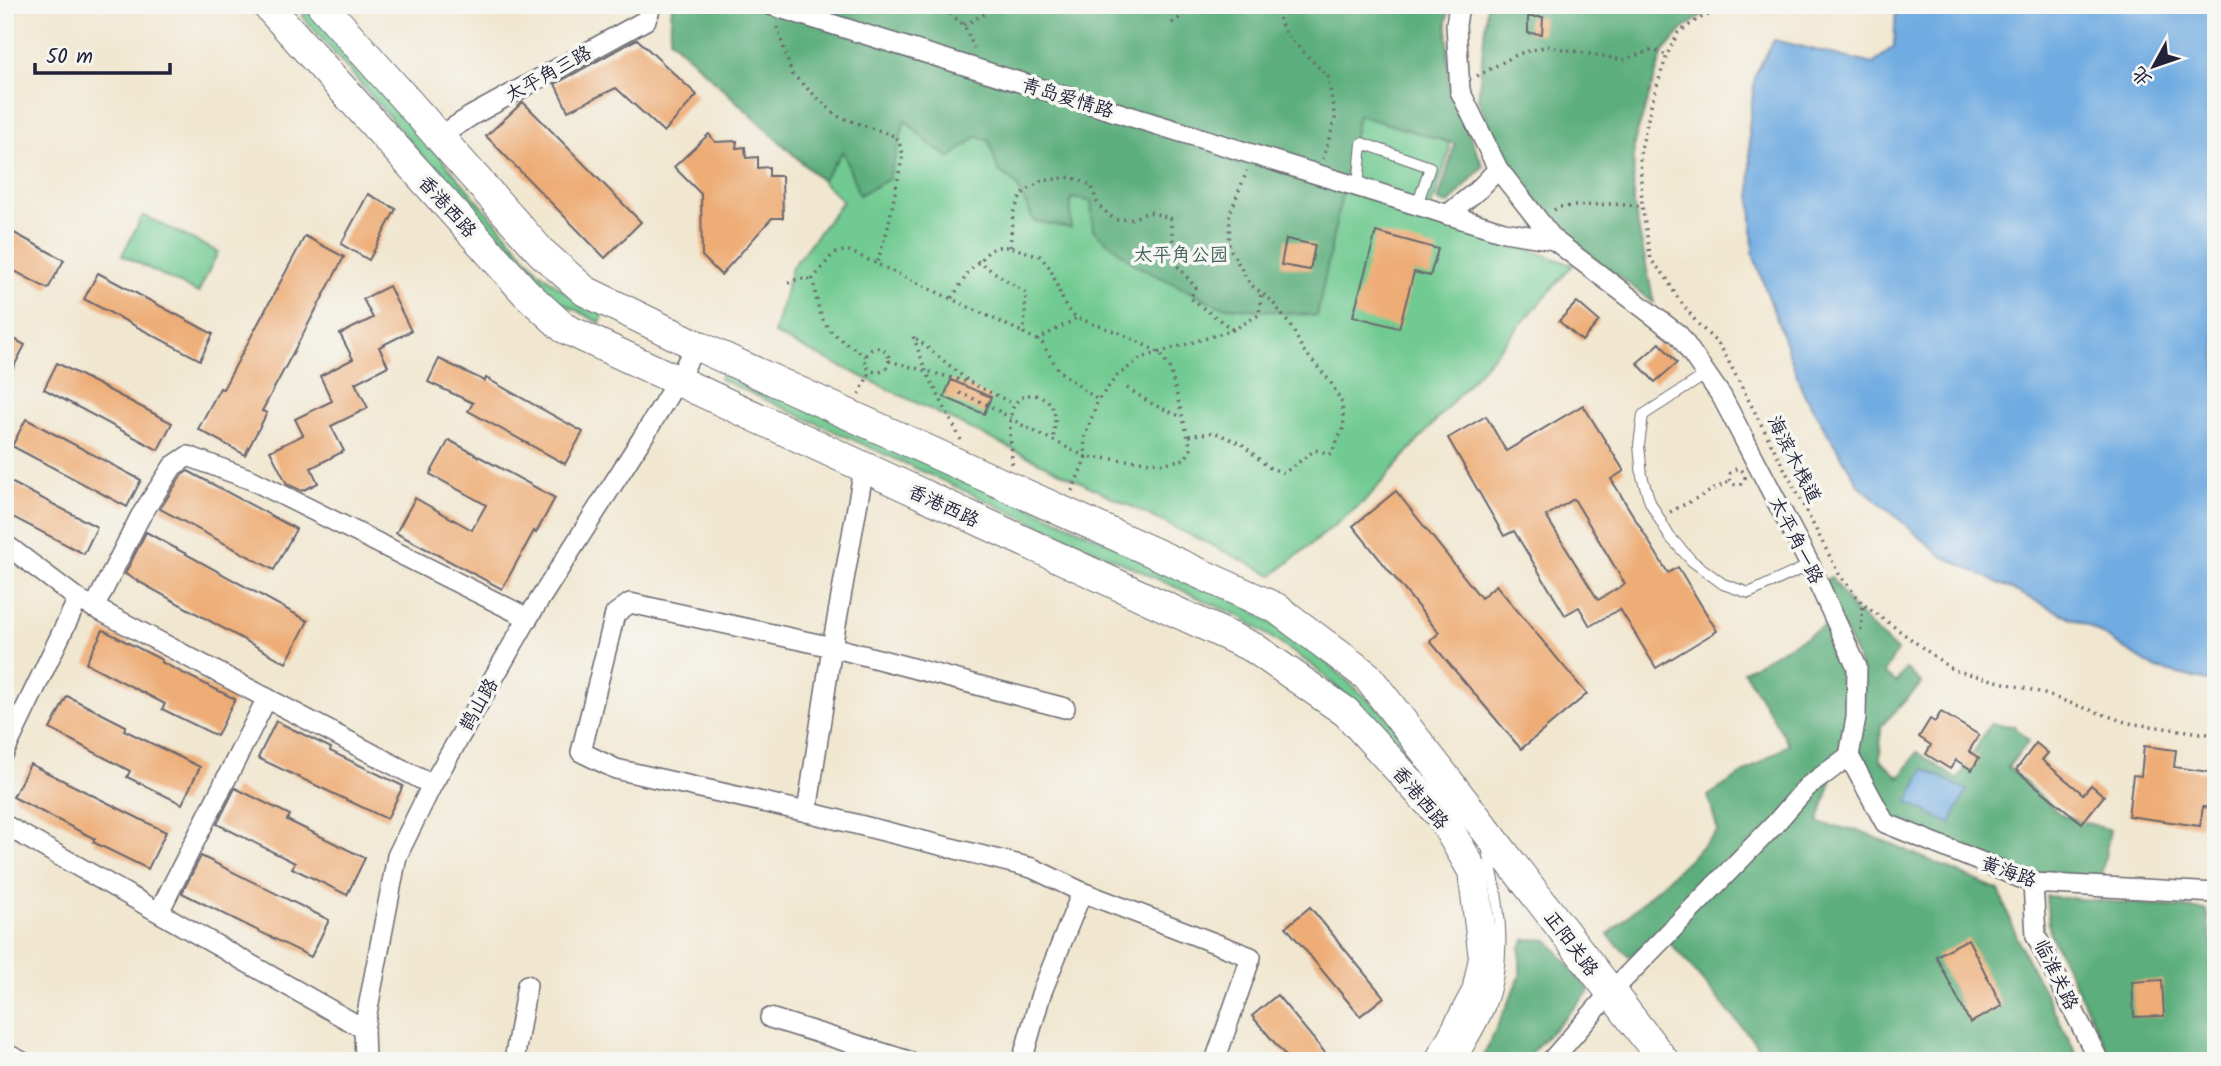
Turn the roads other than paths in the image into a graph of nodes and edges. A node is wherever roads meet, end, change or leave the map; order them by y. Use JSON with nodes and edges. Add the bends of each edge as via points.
{"nodes":[{"id":1,"x":267,"y":5,"type":"edge"},
{"id":2,"x":322,"y":5,"type":"edge"},
{"id":3,"x":652,"y":5,"type":"edge"},
{"id":4,"x":1459,"y":5,"type":"edge"},
{"id":5,"x":773,"y":6,"type":"edge"},
{"id":6,"x":439,"y":137,"type":"junction"},
{"id":7,"x":1498,"y":169,"type":"junction"},
{"id":8,"x":1362,"y":188,"type":"junction"},
{"id":9,"x":1417,"y":205,"type":"junction"},
{"id":10,"x":1447,"y":215,"type":"junction"},
{"id":11,"x":1554,"y":240,"type":"junction"},
{"id":12,"x":696,"y":345,"type":"junction"},
{"id":13,"x":1707,"y":374,"type":"junction"},
{"id":14,"x":677,"y":381,"type":"junction"},
{"id":15,"x":864,"y":468,"type":"junction"},
{"id":16,"x":5,"y":544,"type":"edge"},
{"id":17,"x":1810,"y":565,"type":"junction"},
{"id":18,"x":86,"y":604,"type":"junction"},
{"id":19,"x":528,"y":618,"type":"junction"},
{"id":20,"x":832,"y":647,"type":"junction"},
{"id":21,"x":267,"y":698,"type":"junction"},
{"id":22,"x":1065,"y":708,"type":"dead end"},
{"id":23,"x":5,"y":751,"type":"edge"},
{"id":24,"x":1849,"y":756,"type":"junction"},
{"id":25,"x":432,"y":785,"type":"junction"},
{"id":26,"x":807,"y":812,"type":"junction"},
{"id":27,"x":1482,"y":824,"type":"junction"},
{"id":28,"x":5,"y":825,"type":"edge"},
{"id":29,"x":2034,"y":883,"type":"junction"},
{"id":30,"x":1082,"y":892,"type":"junction"},
{"id":31,"x":2216,"y":893,"type":"edge"},
{"id":32,"x":159,"y":912,"type":"junction"},
{"id":33,"x":527,"y":985,"type":"dead end"},
{"id":34,"x":1610,"y":993,"type":"junction"},
{"id":35,"x":770,"y":1018,"type":"dead end"},
{"id":36,"x":365,"y":1029,"type":"junction"},
{"id":37,"x":5,"y":1053,"type":"edge"},
{"id":38,"x":1025,"y":1060,"type":"edge"},
{"id":39,"x":21,"y":1061,"type":"edge"},
{"id":40,"x":365,"y":1061,"type":"edge"},
{"id":41,"x":514,"y":1061,"type":"edge"},
{"id":42,"x":909,"y":1061,"type":"edge"},
{"id":43,"x":1215,"y":1061,"type":"edge"},
{"id":44,"x":1440,"y":1061,"type":"edge"},
{"id":45,"x":1461,"y":1061,"type":"edge"},
{"id":46,"x":1551,"y":1061,"type":"edge"},
{"id":47,"x":1664,"y":1061,"type":"edge"},
{"id":48,"x":2099,"y":1061,"type":"edge"}],
"edges":[{"from":1,"to":14,"type":"main road","name":"香港西路","via":[[527,294],[564,328]]},
{"from":2,"to":6,"type":"main road","name":"香港西路"},
{"from":3,"to":6,"type":"street","name":"太平角三路","via":[[646,20]]},
{"from":4,"to":7,"type":"street","name":"太平角一路","via":[[1460,91]]},
{"from":5,"to":8,"type":"street","name":"青岛爱情路"},
{"from":6,"to":12,"type":"main road","name":"香港西路","via":[[541,252],[584,290]]},
{"from":7,"to":10,"type":"street"},
{"from":7,"to":11,"type":"street","name":"太平角一路"},
{"from":8,"to":9,"type":"street","name":"青岛爱情路"},
{"from":8,"to":9,"type":"lane","via":[[1362,143],[1430,167]]},
{"from":9,"to":10,"type":"street","name":"青岛爱情路"},
{"from":10,"to":11,"type":"street","name":"青岛爱情路","via":[[1504,232]]},
{"from":11,"to":13,"type":"street","name":"太平角一路","via":[[1679,335]]},
{"from":12,"to":14,"type":"street","name":"鹊山路"},
{"from":12,"to":27,"type":"main road","name":"香港西路","via":[[1276,608],[1367,676]]},
{"from":13,"to":17,"type":"street","name":"太平角一路"},
{"from":13,"to":17,"type":"lane","via":[[1643,415],[1639,445],[1650,502],[1669,536],[1723,584],[1749,593]]},
{"from":14,"to":15,"type":"main road","name":"香港西路"},
{"from":14,"to":19,"type":"street","name":"鹊山路"},
{"from":15,"to":20,"type":"street"},
{"from":15,"to":44,"type":"main road","name":"香港西路","via":[[1254,648],[1346,712],[1441,816],[1473,871],[1484,958],[1477,992]]},
{"from":16,"to":18,"type":"street"},
{"from":17,"to":24,"type":"street","name":"太平角一路","via":[[1857,667],[1856,718]]},
{"from":18,"to":19,"type":"street","via":[[173,466],[188,456],[252,480]]},
{"from":18,"to":21,"type":"street"},
{"from":18,"to":23,"type":"street"},
{"from":19,"to":25,"type":"street","name":"鹊山路"},
{"from":20,"to":22,"type":"street"},
{"from":20,"to":26,"type":"street"},
{"from":20,"to":26,"type":"street","via":[[630,603],[615,614],[581,752],[615,769]]},
{"from":21,"to":25,"type":"street"},
{"from":21,"to":32,"type":"street"},
{"from":24,"to":29,"type":"street","name":"黄海路","via":[[1885,823]]},
{"from":24,"to":34,"type":"street","via":[[1807,787]]},
{"from":25,"to":36,"type":"street","name":"鹊山路","via":[[397,856]]},
{"from":26,"to":30,"type":"street","via":[[1032,868]]},
{"from":27,"to":34,"type":"main road","name":"正阳关路"},
{"from":27,"to":45,"type":"lane","name":"香港西路","via":[[1499,896],[1501,961],[1489,1008]]},
{"from":28,"to":32,"type":"street"},
{"from":29,"to":31,"type":"street","name":"黄海路"},
{"from":29,"to":48,"type":"street","name":"临淮关路","via":[[2036,936]]},
{"from":30,"to":38,"type":"street","via":[[1041,994]]},
{"from":30,"to":43,"type":"street","via":[[1251,957]]},
{"from":32,"to":36,"type":"street"},
{"from":33,"to":41,"type":"street"},
{"from":34,"to":46,"type":"street"},
{"from":34,"to":47,"type":"main road","name":"正阳关路"},
{"from":35,"to":42,"type":"street"},
{"from":36,"to":40,"type":"street","name":"鹊山路"},
{"from":37,"to":39,"type":"street"}]}
